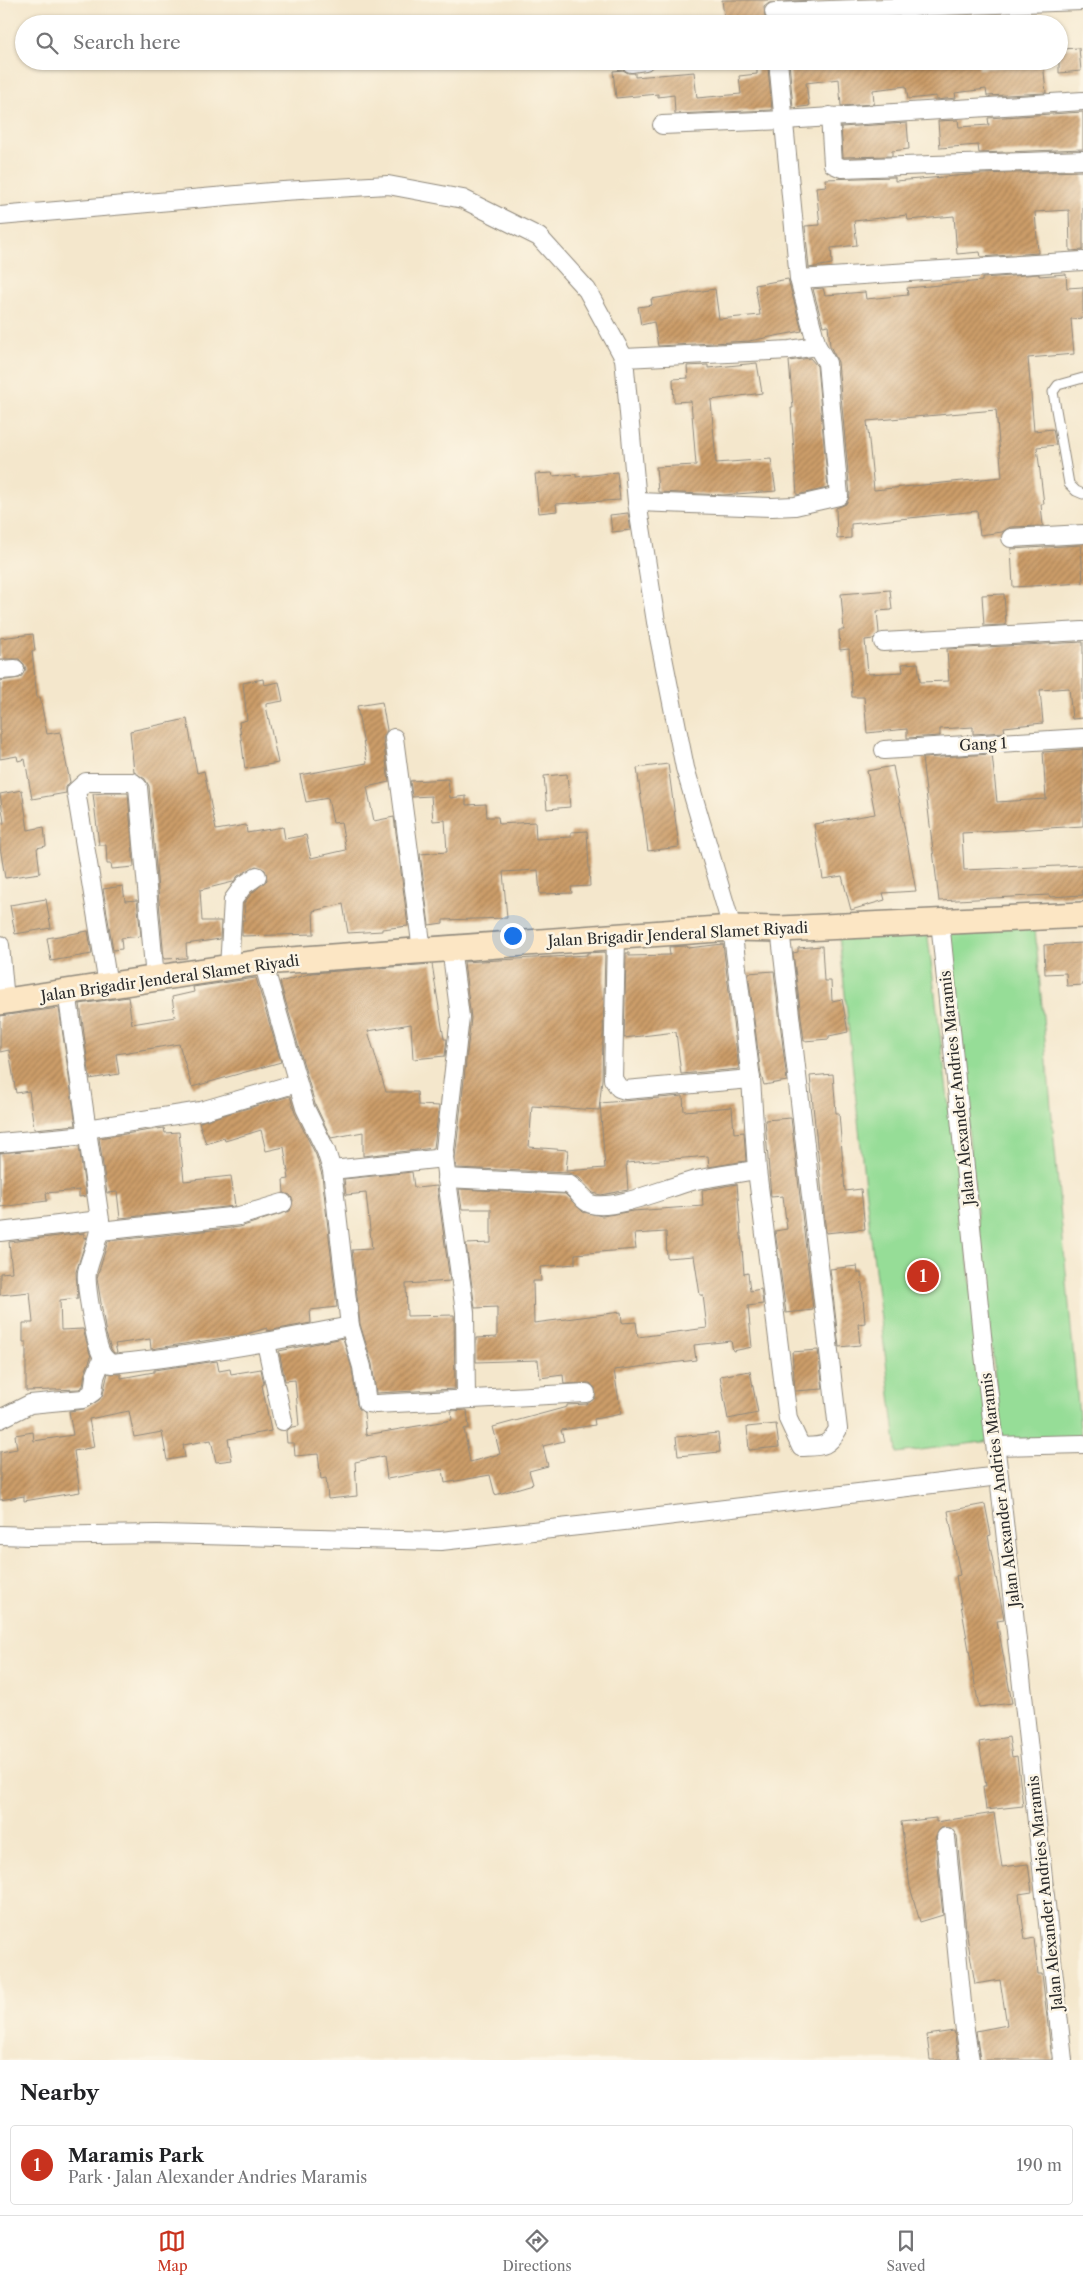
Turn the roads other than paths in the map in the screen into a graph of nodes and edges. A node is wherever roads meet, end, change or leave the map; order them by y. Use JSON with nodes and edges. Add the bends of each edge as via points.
{"nodes":[{"id":1,"x":1083,"y":1,"type":"edge"},
{"id":2,"x":774,"y":12,"type":"edge"},
{"id":3,"x":779,"y":70,"type":"edge"},
{"id":4,"x":1083,"y":101,"type":"edge"},
{"id":5,"x":830,"y":116,"type":"junction"},
{"id":6,"x":784,"y":120,"type":"junction"},
{"id":7,"x":662,"y":126,"type":"dead end"},
{"id":8,"x":1083,"y":160,"type":"edge"},
{"id":9,"x":0,"y":216,"type":"edge"},
{"id":10,"x":1083,"y":261,"type":"edge"},
{"id":11,"x":799,"y":279,"type":"junction"},
{"id":12,"x":817,"y":346,"type":"junction"},
{"id":13,"x":624,"y":358,"type":"junction"},
{"id":14,"x":1083,"y":378,"type":"edge"},
{"id":15,"x":1083,"y":494,"type":"edge"},
{"id":16,"x":637,"y":502,"type":"junction"},
{"id":17,"x":1083,"y":534,"type":"edge"},
{"id":18,"x":1011,"y":538,"type":"dead end"},
{"id":19,"x":1083,"y":631,"type":"edge"},
{"id":20,"x":883,"y":642,"type":"dead end"},
{"id":21,"x":394,"y":738,"type":"dead end"},
{"id":22,"x":1083,"y":738,"type":"edge"},
{"id":23,"x":884,"y":750,"type":"dead end"},
{"id":24,"x":257,"y":876,"type":"dead end"},
{"id":25,"x":1083,"y":915,"type":"edge"},
{"id":26,"x":940,"y":921,"type":"junction"},
{"id":27,"x":732,"y":928,"type":"junction"},
{"id":28,"x":780,"y":929,"type":"junction"},
{"id":29,"x":616,"y":936,"type":"junction"},
{"id":30,"x":0,"y":945,"type":"edge"},
{"id":31,"x":451,"y":947,"type":"junction"},
{"id":32,"x":422,"y":950,"type":"junction"},
{"id":33,"x":263,"y":962,"type":"junction"},
{"id":34,"x":229,"y":968,"type":"junction"},
{"id":35,"x":155,"y":979,"type":"junction"},
{"id":36,"x":108,"y":985,"type":"junction"},
{"id":37,"x":67,"y":992,"type":"junction"},
{"id":38,"x":3,"y":1001,"type":"edge"},
{"id":39,"x":751,"y":1079,"type":"junction"},
{"id":40,"x":297,"y":1083,"type":"junction"},
{"id":41,"x":87,"y":1132,"type":"junction"},
{"id":42,"x":0,"y":1144,"type":"edge"},
{"id":43,"x":444,"y":1158,"type":"junction"},
{"id":44,"x":332,"y":1170,"type":"junction"},
{"id":45,"x":757,"y":1170,"type":"junction"},
{"id":46,"x":446,"y":1178,"type":"junction"},
{"id":47,"x":283,"y":1203,"type":"dead end"},
{"id":48,"x":100,"y":1226,"type":"junction"},
{"id":49,"x":0,"y":1232,"type":"edge"},
{"id":50,"x":350,"y":1326,"type":"junction"},
{"id":51,"x":266,"y":1343,"type":"junction"},
{"id":52,"x":103,"y":1356,"type":"junction"},
{"id":53,"x":586,"y":1393,"type":"dead end"},
{"id":54,"x":466,"y":1399,"type":"junction"},
{"id":55,"x":0,"y":1419,"type":"edge"},
{"id":56,"x":283,"y":1421,"type":"dead end"},
{"id":57,"x":1083,"y":1444,"type":"edge"},
{"id":58,"x":996,"y":1447,"type":"junction"},
{"id":59,"x":999,"y":1476,"type":"junction"},
{"id":60,"x":0,"y":1535,"type":"edge"},
{"id":61,"x":946,"y":1837,"type":"dead end"},
{"id":62,"x":970,"y":2060,"type":"edge"},
{"id":63,"x":1063,"y":2060,"type":"edge"}],
"edges":[{"from":1,"to":2,"type":"street"},
{"from":3,"to":6,"type":"street"},
{"from":4,"to":5,"type":"street"},
{"from":5,"to":6,"type":"street"},
{"from":5,"to":8,"type":"street","via":[[833,164],[842,168]]},
{"from":6,"to":7,"type":"street"},
{"from":6,"to":11,"type":"street"},
{"from":9,"to":13,"type":"street","via":[[388,185],[463,199],[539,236],[587,290]]},
{"from":10,"to":11,"type":"street"},
{"from":11,"to":12,"type":"street"},
{"from":12,"to":13,"type":"street"},
{"from":12,"to":16,"type":"street","via":[[827,363],[839,496],[795,506],[772,507]]},
{"from":13,"to":16,"type":"street"},
{"from":14,"to":15,"type":"lane","via":[[1058,385],[1053,392],[1070,484]]},
{"from":16,"to":27,"type":"street","via":[[656,622],[685,768]]},
{"from":17,"to":18,"type":"street"},
{"from":19,"to":20,"type":"street"},
{"from":21,"to":32,"type":"street"},
{"from":22,"to":23,"type":"street","name":"Gang 1"},
{"from":24,"to":34,"type":"street","via":[[233,900]]},
{"from":25,"to":26,"type":"main road","name":"Jalan Brigadir Jenderal Slamet Riyadi"},
{"from":26,"to":28,"type":"main road","name":"Jalan Brigadir Jenderal Slamet Riyadi"},
{"from":26,"to":58,"type":"street","name":"Jalan Alexander Andries Maramis"},
{"from":27,"to":28,"type":"main road","name":"Jalan Brigadir Jenderal Slamet Riyadi"},
{"from":27,"to":29,"type":"main road","name":"Jalan Brigadir Jenderal Slamet Riyadi"},
{"from":27,"to":39,"type":"street"},
{"from":28,"to":45,"type":"street","via":[[838,1429],[832,1440],[822,1446],[801,1447],[788,1419]]},
{"from":29,"to":31,"type":"main road","name":"Jalan Brigadir Jenderal Slamet Riyadi"},
{"from":29,"to":39,"type":"street","via":[[613,1079],[619,1088]]},
{"from":30,"to":38,"type":"street"},
{"from":31,"to":32,"type":"main road","name":"Jalan Brigadir Jenderal Slamet Riyadi"},
{"from":31,"to":43,"type":"street","via":[[460,1018]]},
{"from":32,"to":33,"type":"main road","name":"Jalan Brigadir Jenderal Slamet Riyadi"},
{"from":33,"to":34,"type":"main road","name":"Jalan Brigadir Jenderal Slamet Riyadi"},
{"from":33,"to":40,"type":"street"},
{"from":34,"to":35,"type":"main road","name":"Jalan Brigadir Jenderal Slamet Riyadi"},
{"from":35,"to":36,"type":"main road","name":"Jalan Brigadir Jenderal Slamet Riyadi"},
{"from":35,"to":36,"type":"street","via":[[138,787],[132,782],[86,782],[76,791]]},
{"from":36,"to":37,"type":"main road","name":"Jalan Brigadir Jenderal Slamet Riyadi"},
{"from":37,"to":38,"type":"main road","name":"Jalan Brigadir Jenderal Slamet Riyadi"},
{"from":37,"to":41,"type":"street"},
{"from":39,"to":45,"type":"street"},
{"from":40,"to":41,"type":"street","via":[[201,1111]]},
{"from":40,"to":44,"type":"street"},
{"from":41,"to":42,"type":"street"},
{"from":41,"to":48,"type":"street"},
{"from":43,"to":44,"type":"street"},
{"from":43,"to":46,"type":"street"},
{"from":44,"to":50,"type":"street"},
{"from":45,"to":46,"type":"street","via":[[696,1180],[624,1202],[595,1205],[588,1203],[568,1184]]},
{"from":46,"to":54,"type":"street","via":[[465,1312]]},
{"from":47,"to":48,"type":"street","via":[[239,1216]]},
{"from":48,"to":49,"type":"street"},
{"from":48,"to":52,"type":"street","via":[[86,1285],[97,1342]]},
{"from":50,"to":51,"type":"street"},
{"from":50,"to":54,"type":"street","via":[[362,1367],[367,1402]]},
{"from":51,"to":52,"type":"street","via":[[206,1354],[111,1364]]},
{"from":51,"to":56,"type":"street"},
{"from":52,"to":55,"type":"street","via":[[89,1396],[30,1404]]},
{"from":53,"to":54,"type":"street"},
{"from":57,"to":58,"type":"street"},
{"from":58,"to":59,"type":"street","name":"Jalan Alexander Andries Maramis"},
{"from":59,"to":60,"type":"street","via":[[441,1541],[157,1534]]},
{"from":59,"to":63,"type":"street","name":"Jalan Alexander Andries Maramis"},
{"from":61,"to":62,"type":"street"}]}
